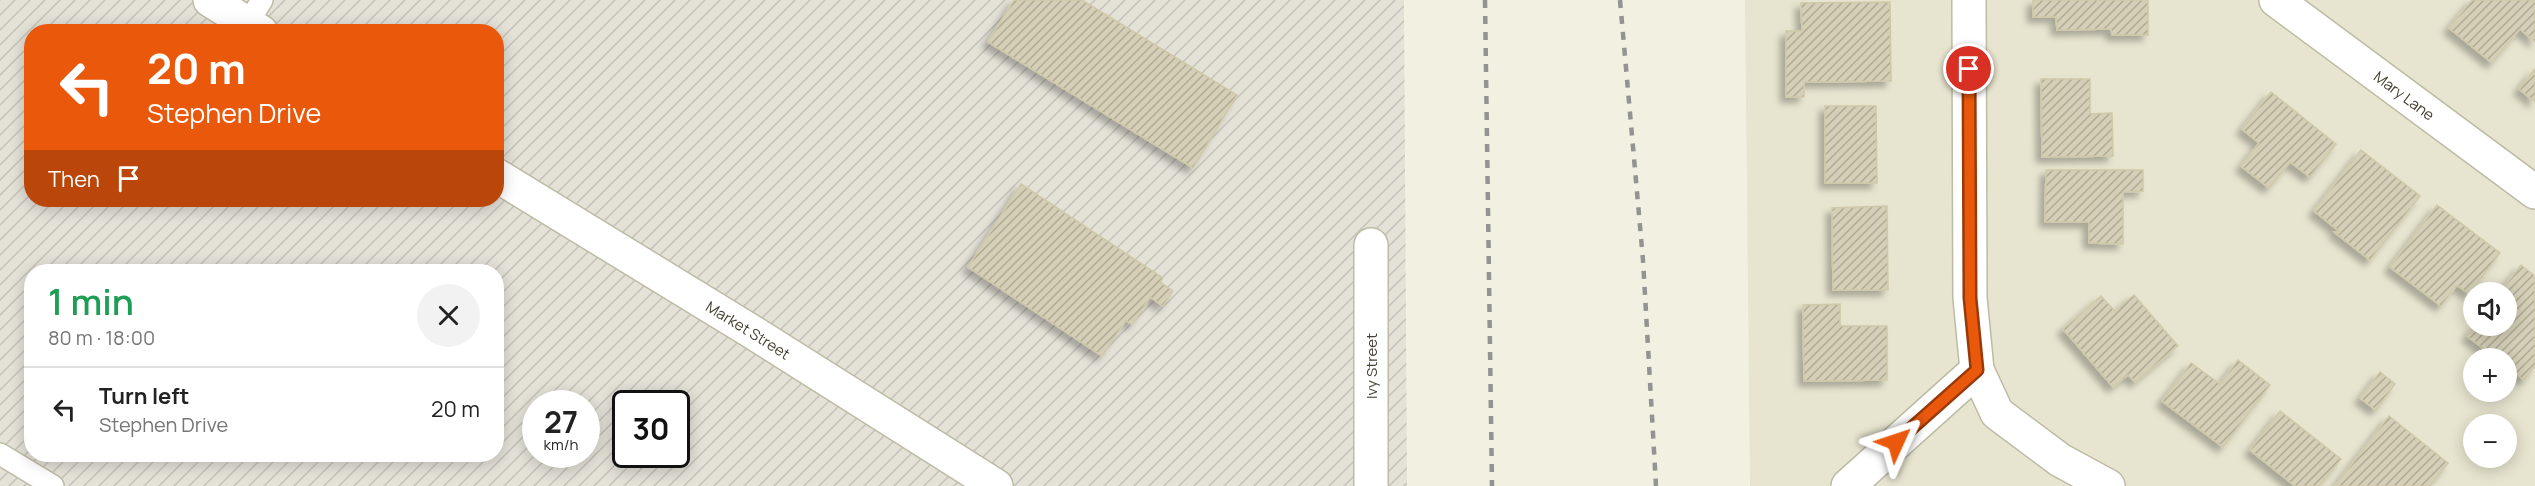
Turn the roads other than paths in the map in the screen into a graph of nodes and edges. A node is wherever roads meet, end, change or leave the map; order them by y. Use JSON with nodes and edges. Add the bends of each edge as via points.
{"nodes":[{"id":1,"x":210,"y":0,"type":"edge"},
{"id":2,"x":1969,"y":0,"type":"edge"},
{"id":3,"x":2276,"y":0,"type":"edge"},
{"id":4,"x":257,"y":18,"type":"edge"},
{"id":5,"x":504,"y":180,"type":"edge"},
{"id":6,"x":2535,"y":192,"type":"edge"},
{"id":7,"x":1371,"y":245,"type":"dead end"},
{"id":8,"x":1977,"y":370,"type":"junction"},
{"id":9,"x":0,"y":454,"type":"edge"},
{"id":10,"x":53,"y":486,"type":"edge"},
{"id":11,"x":996,"y":486,"type":"edge"},
{"id":12,"x":1371,"y":486,"type":"edge"},
{"id":13,"x":1848,"y":486,"type":"edge"},
{"id":14,"x":2108,"y":486,"type":"edge"}],
"edges":[{"from":1,"to":4,"type":"street"},
{"from":2,"to":8,"type":"street","via":[[1970,298]]},
{"from":3,"to":6,"type":"street","name":"Mary Lane"},
{"from":5,"to":11,"type":"street","name":"Market Street"},
{"from":7,"to":12,"type":"street","name":"Ivy Street"},
{"from":8,"to":13,"type":"street"},
{"from":8,"to":14,"type":"street","via":[[1997,413],[2060,460]]},
{"from":9,"to":10,"type":"lane"}]}
